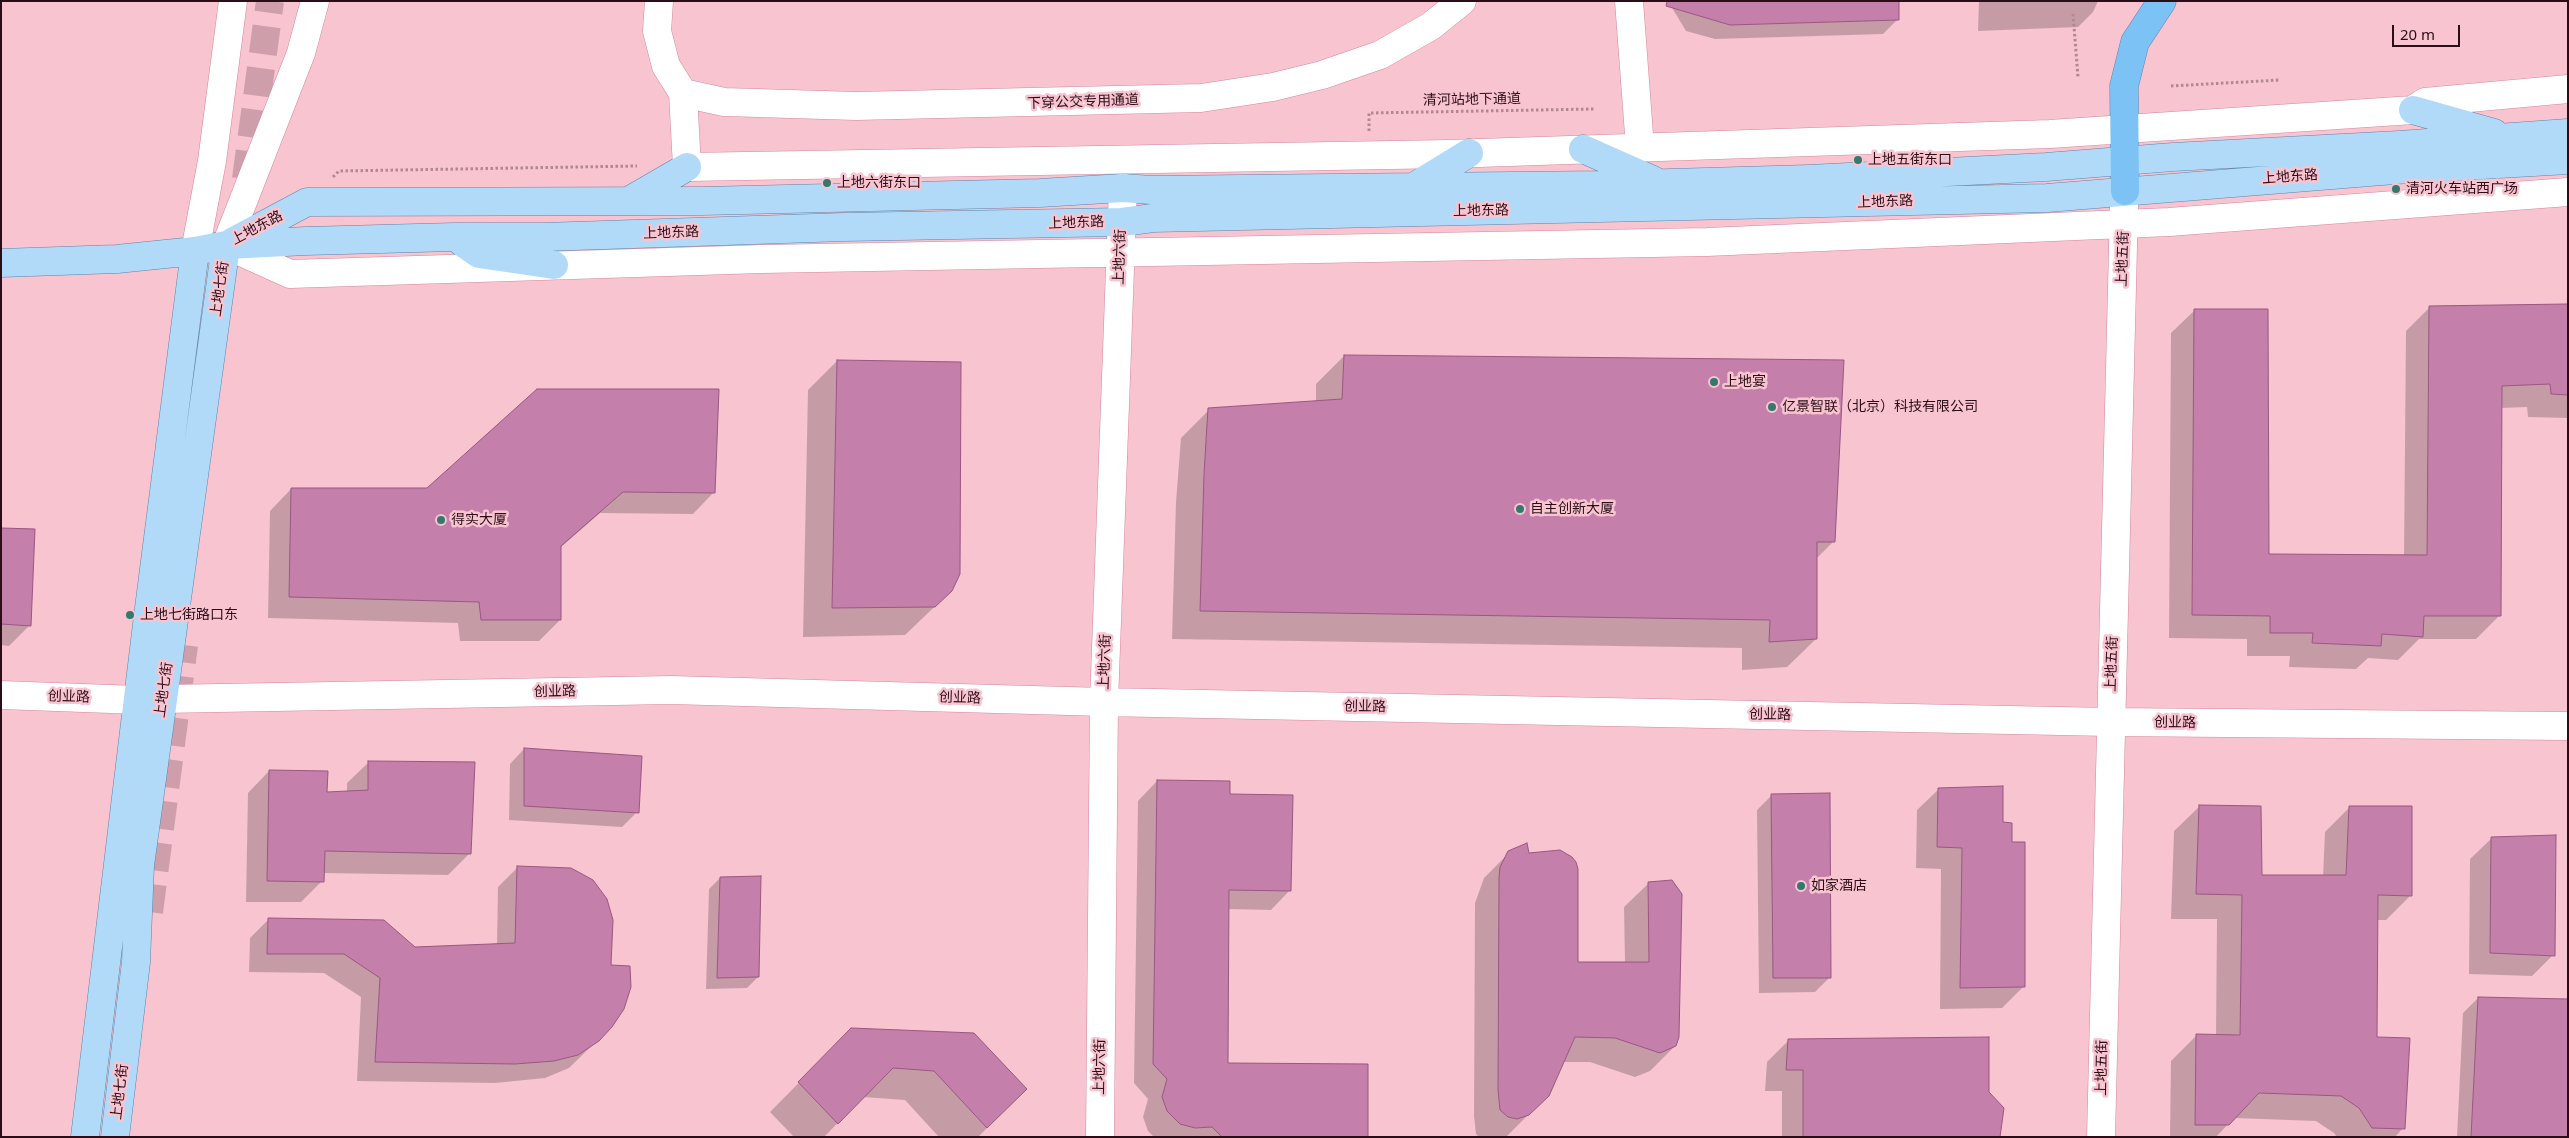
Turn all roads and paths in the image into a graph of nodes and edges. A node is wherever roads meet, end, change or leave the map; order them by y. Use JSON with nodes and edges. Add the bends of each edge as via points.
{"nodes":[{"id":1,"x":233,"y":1,"type":"edge"},
{"id":2,"x":315,"y":1,"type":"edge"},
{"id":3,"x":659,"y":1,"type":"edge"},
{"id":4,"x":1462,"y":1,"type":"edge"},
{"id":5,"x":1629,"y":1,"type":"edge"},
{"id":6,"x":2162,"y":1,"type":"edge"},
{"id":7,"x":2073,"y":14,"type":"dead end"},
{"id":8,"x":2078,"y":77,"type":"dead end"},
{"id":9,"x":2280,"y":80,"type":"dead end"},
{"id":10,"x":2171,"y":86,"type":"dead end"},
{"id":11,"x":2568,"y":89,"type":"edge"},
{"id":12,"x":683,"y":92,"type":"junction"},
{"id":13,"x":1594,"y":108,"type":"dead end"},
{"id":14,"x":2413,"y":110,"type":"junction"},
{"id":15,"x":2125,"y":128,"type":"junction"},
{"id":16,"x":1369,"y":132,"type":"dead end"},
{"id":17,"x":2568,"y":133,"type":"edge"},
{"id":18,"x":2512,"y":138,"type":"junction"},
{"id":19,"x":1640,"y":148,"type":"junction"},
{"id":20,"x":1583,"y":149,"type":"junction"},
{"id":21,"x":1469,"y":153,"type":"junction"},
{"id":22,"x":2568,"y":160,"type":"edge"},
{"id":23,"x":1065,"y":161,"type":"junction"},
{"id":24,"x":2125,"y":161,"type":"junction"},
{"id":25,"x":642,"y":166,"type":"dead end"},
{"id":26,"x":687,"y":167,"type":"junction"},
{"id":27,"x":1659,"y":183,"type":"junction"},
{"id":28,"x":1414,"y":187,"type":"junction"},
{"id":29,"x":1122,"y":188,"type":"junction"},
{"id":30,"x":2125,"y":190,"type":"junction"},
{"id":31,"x":1066,"y":192,"type":"junction"},
{"id":32,"x":2568,"y":192,"type":"edge"},
{"id":33,"x":629,"y":201,"type":"junction"},
{"id":34,"x":306,"y":202,"type":"junction"},
{"id":35,"x":1122,"y":222,"type":"junction"},
{"id":36,"x":1068,"y":224,"type":"junction"},
{"id":37,"x":2124,"y":224,"type":"junction"},
{"id":38,"x":454,"y":237,"type":"junction"},
{"id":39,"x":226,"y":245,"type":"junction"},
{"id":40,"x":195,"y":251,"type":"junction"},
{"id":41,"x":1120,"y":253,"type":"junction"},
{"id":42,"x":1070,"y":255,"type":"junction"},
{"id":43,"x":1,"y":263,"type":"edge"},
{"id":44,"x":554,"y":265,"type":"junction"},
{"id":45,"x":1,"y":695,"type":"edge"},
{"id":46,"x":150,"y":699,"type":"junction"},
{"id":47,"x":1104,"y":702,"type":"junction"},
{"id":48,"x":2110,"y":722,"type":"junction"},
{"id":49,"x":2568,"y":726,"type":"edge"},
{"id":50,"x":86,"y":1137,"type":"edge"},
{"id":51,"x":115,"y":1137,"type":"edge"},
{"id":52,"x":1100,"y":1137,"type":"edge"},
{"id":53,"x":2101,"y":1137,"type":"edge"}],
"edges":[{"from":1,"to":40,"type":"street","via":[[212,161]]},
{"from":2,"to":39,"type":"street","via":[[301,53]]},
{"from":3,"to":12,"type":"street","via":[[657,31],[661,49],[666,66]]},
{"from":4,"to":12,"type":"street","name":"下穿公交专用通道","via":[[1432,26],[1380,55],[1282,85],[1201,98],[856,106],[724,102]]},
{"from":5,"to":19,"type":"street"},
{"from":6,"to":15,"type":"highway","via":[[2135,42],[2124,86]]},
{"from":7,"to":8,"type":"path"},
{"from":9,"to":10,"type":"path"},
{"from":11,"to":14,"type":"street","via":[[2425,102]]},
{"from":12,"to":26,"type":"street"},
{"from":13,"to":16,"type":"path","name":"清河站地下通道","via":[[1370,113]]},
{"from":14,"to":15,"type":"street"},
{"from":14,"to":18,"type":"main road"},
{"from":15,"to":19,"type":"street","via":[[2050,134]]},
{"from":15,"to":24,"type":"highway"},
{"from":17,"to":18,"type":"main road","name":"上地东路"},
{"from":18,"to":24,"type":"main road","name":"上地东路"},
{"from":19,"to":20,"type":"street"},
{"from":20,"to":21,"type":"street"},
{"from":20,"to":27,"type":"main road"},
{"from":21,"to":23,"type":"street"},
{"from":21,"to":28,"type":"main road"},
{"from":22,"to":30,"type":"main road","name":"上地东路"},
{"from":23,"to":26,"type":"street"},
{"from":23,"to":31,"type":"street"},
{"from":24,"to":27,"type":"main road","name":"上地东路","via":[[1878,176]]},
{"from":24,"to":30,"type":"highway"},
{"from":25,"to":34,"type":"path","via":[[339,171]]},
{"from":26,"to":33,"type":"main road"},
{"from":27,"to":28,"type":"main road","name":"上地东路"},
{"from":28,"to":29,"type":"main road","name":"上地东路"},
{"from":29,"to":31,"type":"main road","name":"上地东路"},
{"from":29,"to":35,"type":"street","name":"上地六街"},
{"from":30,"to":35,"type":"main road","name":"上地东路","via":[[2028,198],[1153,218]]},
{"from":30,"to":37,"type":"street","name":"上地五街"},
{"from":31,"to":33,"type":"main road","name":"上地东路"},
{"from":31,"to":36,"type":"street"},
{"from":32,"to":37,"type":"street"},
{"from":33,"to":34,"type":"main road","name":"上地东路"},
{"from":34,"to":39,"type":"main road","name":"上地东路"},
{"from":35,"to":36,"type":"main road","name":"上地东路"},
{"from":35,"to":41,"type":"street","name":"上地六街"},
{"from":36,"to":38,"type":"main road","name":"上地东路"},
{"from":36,"to":42,"type":"street"},
{"from":37,"to":41,"type":"street","via":[[1706,242]]},
{"from":37,"to":48,"type":"street","name":"上地五街"},
{"from":38,"to":39,"type":"main road","name":"上地东路"},
{"from":38,"to":44,"type":"main road","via":[[479,254]]},
{"from":39,"to":40,"type":"main road"},
{"from":39,"to":44,"type":"street","via":[[290,274]]},
{"from":39,"to":46,"type":"main road","name":"上地七街"},
{"from":40,"to":43,"type":"main road","via":[[117,259]]},
{"from":40,"to":46,"type":"main road","name":"上地七街"},
{"from":41,"to":42,"type":"street"},
{"from":41,"to":47,"type":"street","name":"上地六街"},
{"from":42,"to":44,"type":"street"},
{"from":45,"to":46,"type":"street","name":"创业路"},
{"from":46,"to":47,"type":"street","name":"创业路","via":[[671,690]]},
{"from":46,"to":50,"type":"main road","name":"上地七街"},
{"from":46,"to":51,"type":"main road","name":"上地七街","via":[[136,962]]},
{"from":47,"to":48,"type":"street","name":"创业路"},
{"from":47,"to":52,"type":"street","name":"上地六街"},
{"from":48,"to":49,"type":"street","name":"创业路"},
{"from":48,"to":53,"type":"street","name":"上地五街"}]}
